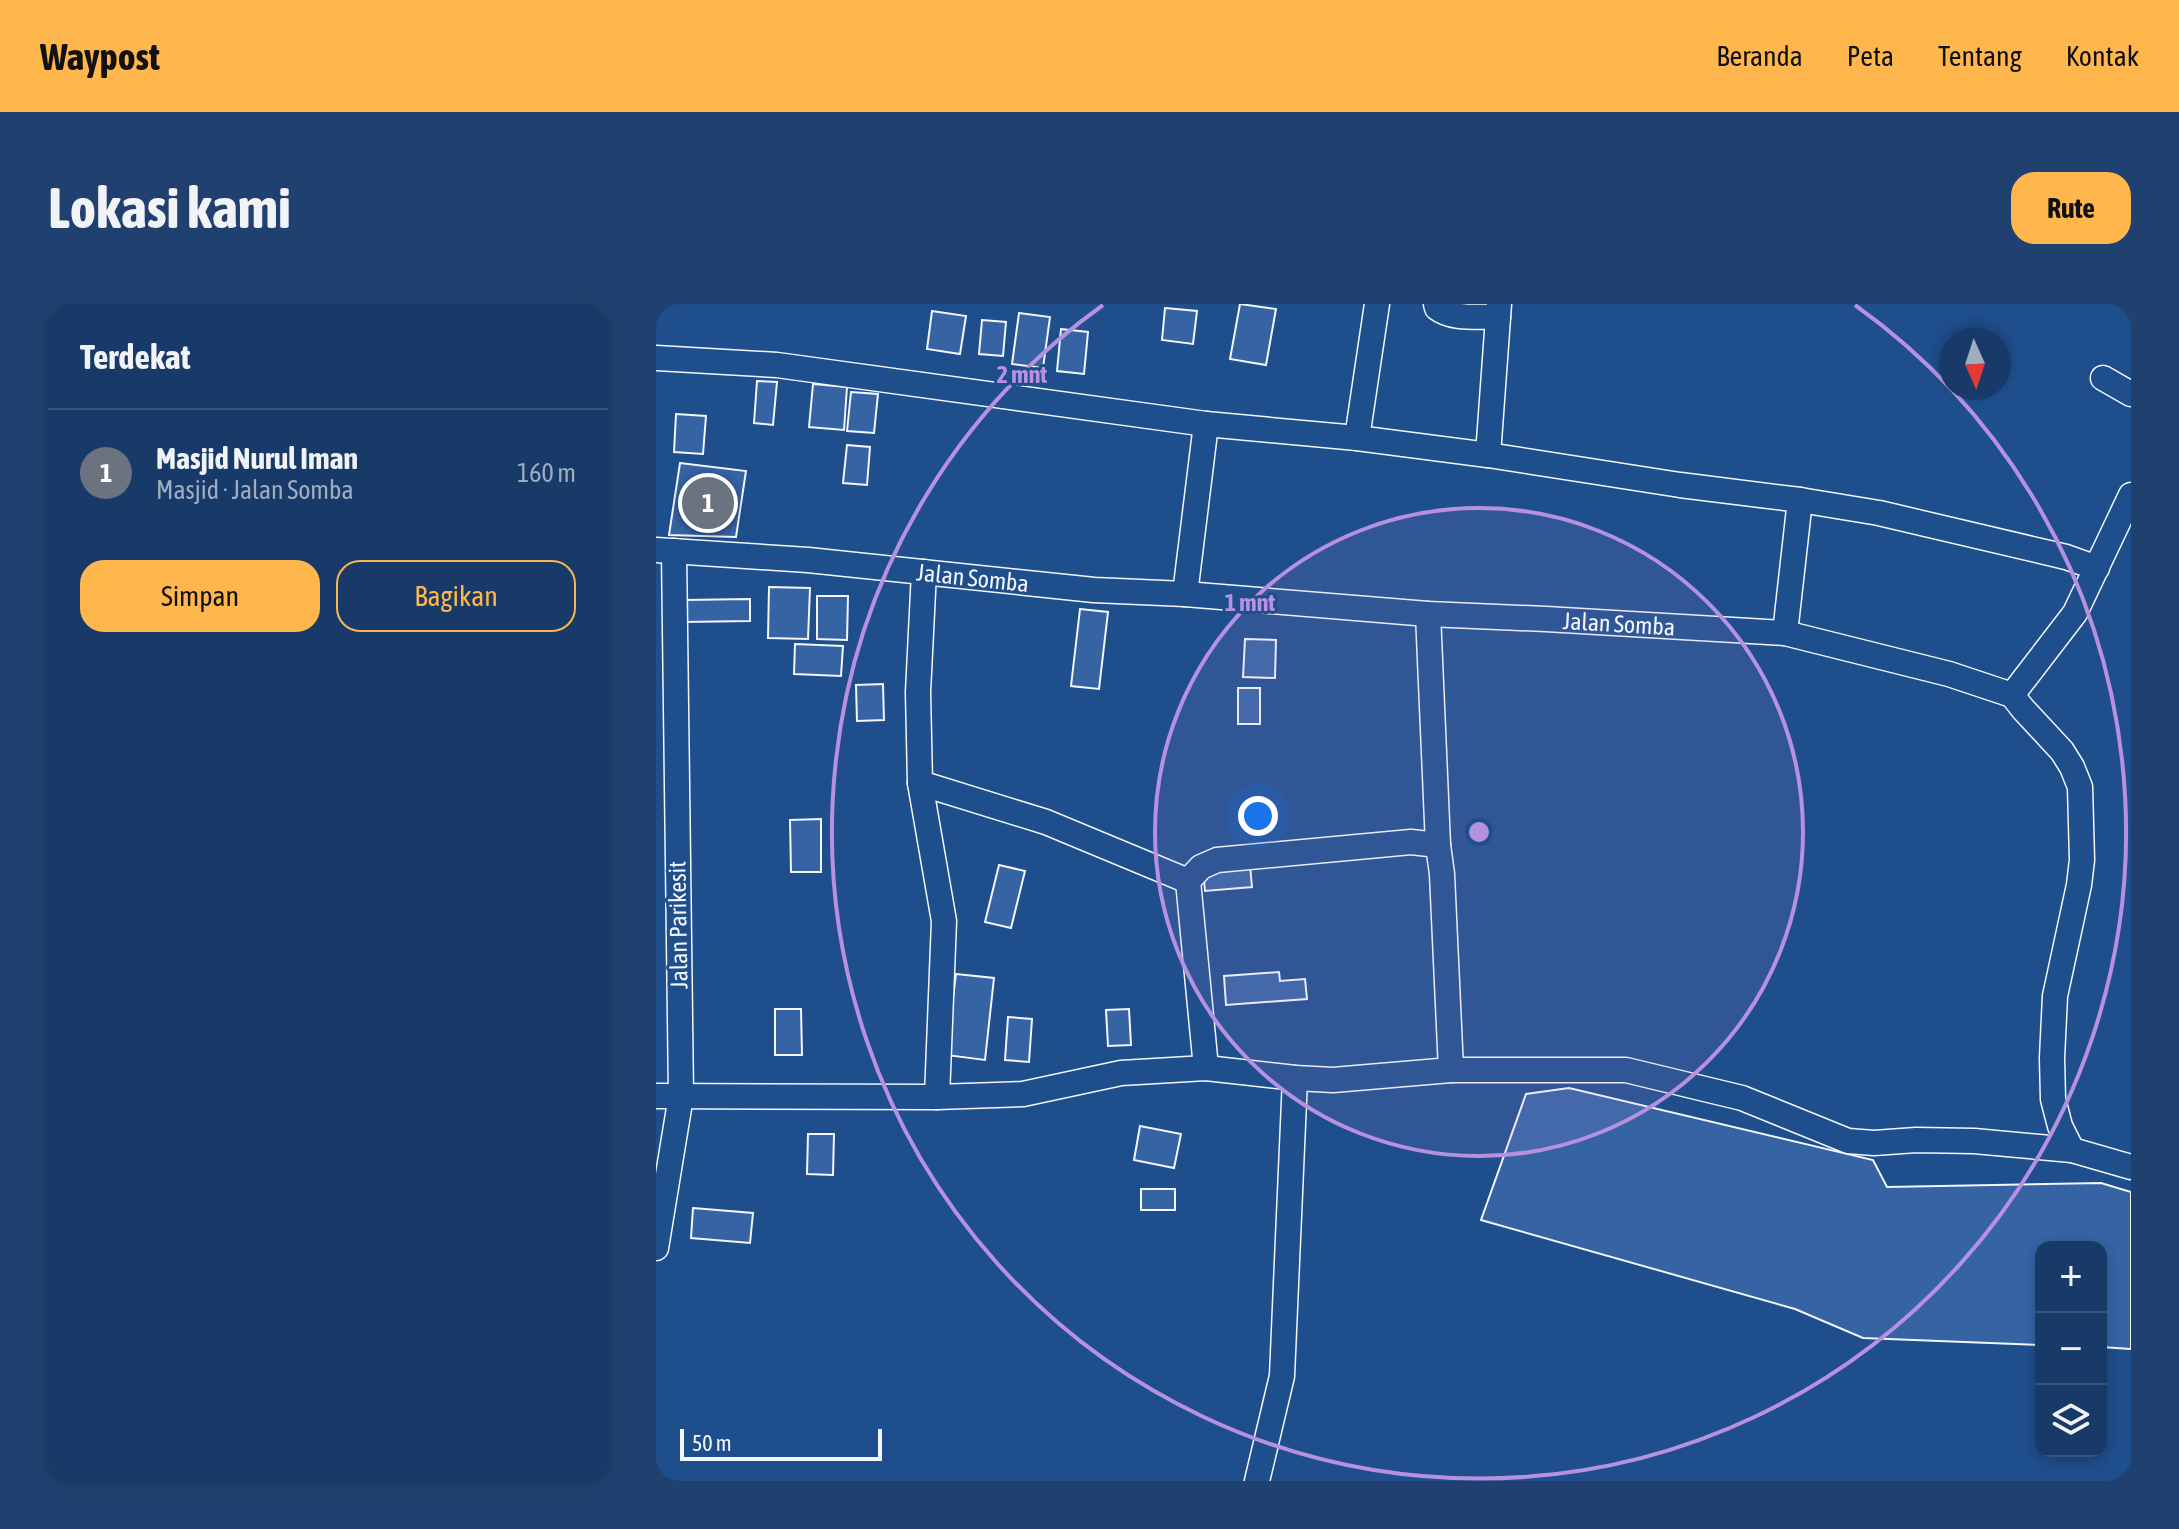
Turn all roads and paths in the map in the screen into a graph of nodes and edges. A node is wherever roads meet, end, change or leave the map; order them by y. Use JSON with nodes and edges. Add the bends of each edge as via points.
{"nodes":[{"id":1,"x":1377,"y":304,"type":"edge"},
{"id":2,"x":1436,"y":304,"type":"edge"},
{"id":3,"x":1498,"y":310,"type":"edge"},
{"id":4,"x":656,"y":358,"type":"edge"},
{"id":5,"x":2103,"y":378,"type":"dead end"},
{"id":6,"x":2131,"y":394,"type":"edge"},
{"id":7,"x":1206,"y":424,"type":"junction"},
{"id":8,"x":1357,"y":438,"type":"junction"},
{"id":9,"x":1488,"y":455,"type":"junction"},
{"id":10,"x":2131,"y":495,"type":"edge"},
{"id":11,"x":1800,"y":500,"type":"junction"},
{"id":12,"x":665,"y":551,"type":"edge"},
{"id":13,"x":2097,"y":568,"type":"junction"},
{"id":14,"x":924,"y":572,"type":"junction"},
{"id":15,"x":1185,"y":594,"type":"junction"},
{"id":16,"x":1428,"y":614,"type":"junction"},
{"id":17,"x":1785,"y":633,"type":"junction"},
{"id":18,"x":2012,"y":695,"type":"junction"},
{"id":19,"x":920,"y":783,"type":"junction"},
{"id":20,"x":1438,"y":845,"type":"junction"},
{"id":21,"x":1188,"y":881,"type":"junction"},
{"id":22,"x":1206,"y":1068,"type":"junction"},
{"id":23,"x":1451,"y":1070,"type":"junction"},
{"id":24,"x":1295,"y":1078,"type":"junction"},
{"id":25,"x":656,"y":1096,"type":"edge"},
{"id":26,"x":681,"y":1096,"type":"junction"},
{"id":27,"x":937,"y":1097,"type":"junction"},
{"id":28,"x":2072,"y":1150,"type":"junction"},
{"id":29,"x":2131,"y":1167,"type":"edge"},
{"id":30,"x":656,"y":1248,"type":"edge"},
{"id":31,"x":1257,"y":1481,"type":"edge"}],
"edges":[{"from":1,"to":8,"type":"street"},
{"from":2,"to":3,"type":"street","via":[[1451,314]]},
{"from":3,"to":9,"type":"street"},
{"from":4,"to":7,"type":"street","via":[[777,365]]},
{"from":5,"to":6,"type":"street"},
{"from":7,"to":8,"type":"street"},
{"from":7,"to":15,"type":"street"},
{"from":8,"to":9,"type":"street"},
{"from":9,"to":11,"type":"street"},
{"from":10,"to":13,"type":"street"},
{"from":11,"to":13,"type":"street","via":[[1879,513]]},
{"from":11,"to":17,"type":"street"},
{"from":12,"to":14,"type":"street","name":"Jalan Somba"},
{"from":12,"to":26,"type":"street","name":"Jalan Parikesit"},
{"from":13,"to":18,"type":"street","via":[[2075,613]]},
{"from":14,"to":15,"type":"street","name":"Jalan Somba"},
{"from":14,"to":19,"type":"street"},
{"from":15,"to":16,"type":"street","name":"Jalan Somba"},
{"from":16,"to":17,"type":"street","name":"Jalan Somba"},
{"from":16,"to":20,"type":"street"},
{"from":17,"to":18,"type":"street","name":"Jalan Somba"},
{"from":18,"to":28,"type":"street","name":"Jalan Somba","via":[[2062,751],[2080,787],[2082,860],[2055,996],[2052,1058],[2053,1099]]},
{"from":19,"to":21,"type":"street","via":[[1046,822]]},
{"from":19,"to":27,"type":"street","via":[[944,921]]},
{"from":20,"to":21,"type":"street","via":[[1411,842],[1217,860]]},
{"from":20,"to":23,"type":"street"},
{"from":21,"to":22,"type":"street"},
{"from":22,"to":24,"type":"street"},
{"from":22,"to":27,"type":"street","via":[[1121,1073],[1023,1094]]},
{"from":23,"to":24,"type":"street","via":[[1342,1080]]},
{"from":23,"to":28,"type":"street","via":[[1626,1070],[1742,1098],[1848,1141],[1974,1141]]},
{"from":24,"to":31,"type":"street","via":[[1282,1376]]},
{"from":25,"to":26,"type":"street"},
{"from":26,"to":27,"type":"street"},
{"from":26,"to":30,"type":"street","name":"Jalan Parikesit"},
{"from":28,"to":29,"type":"street"}]}
